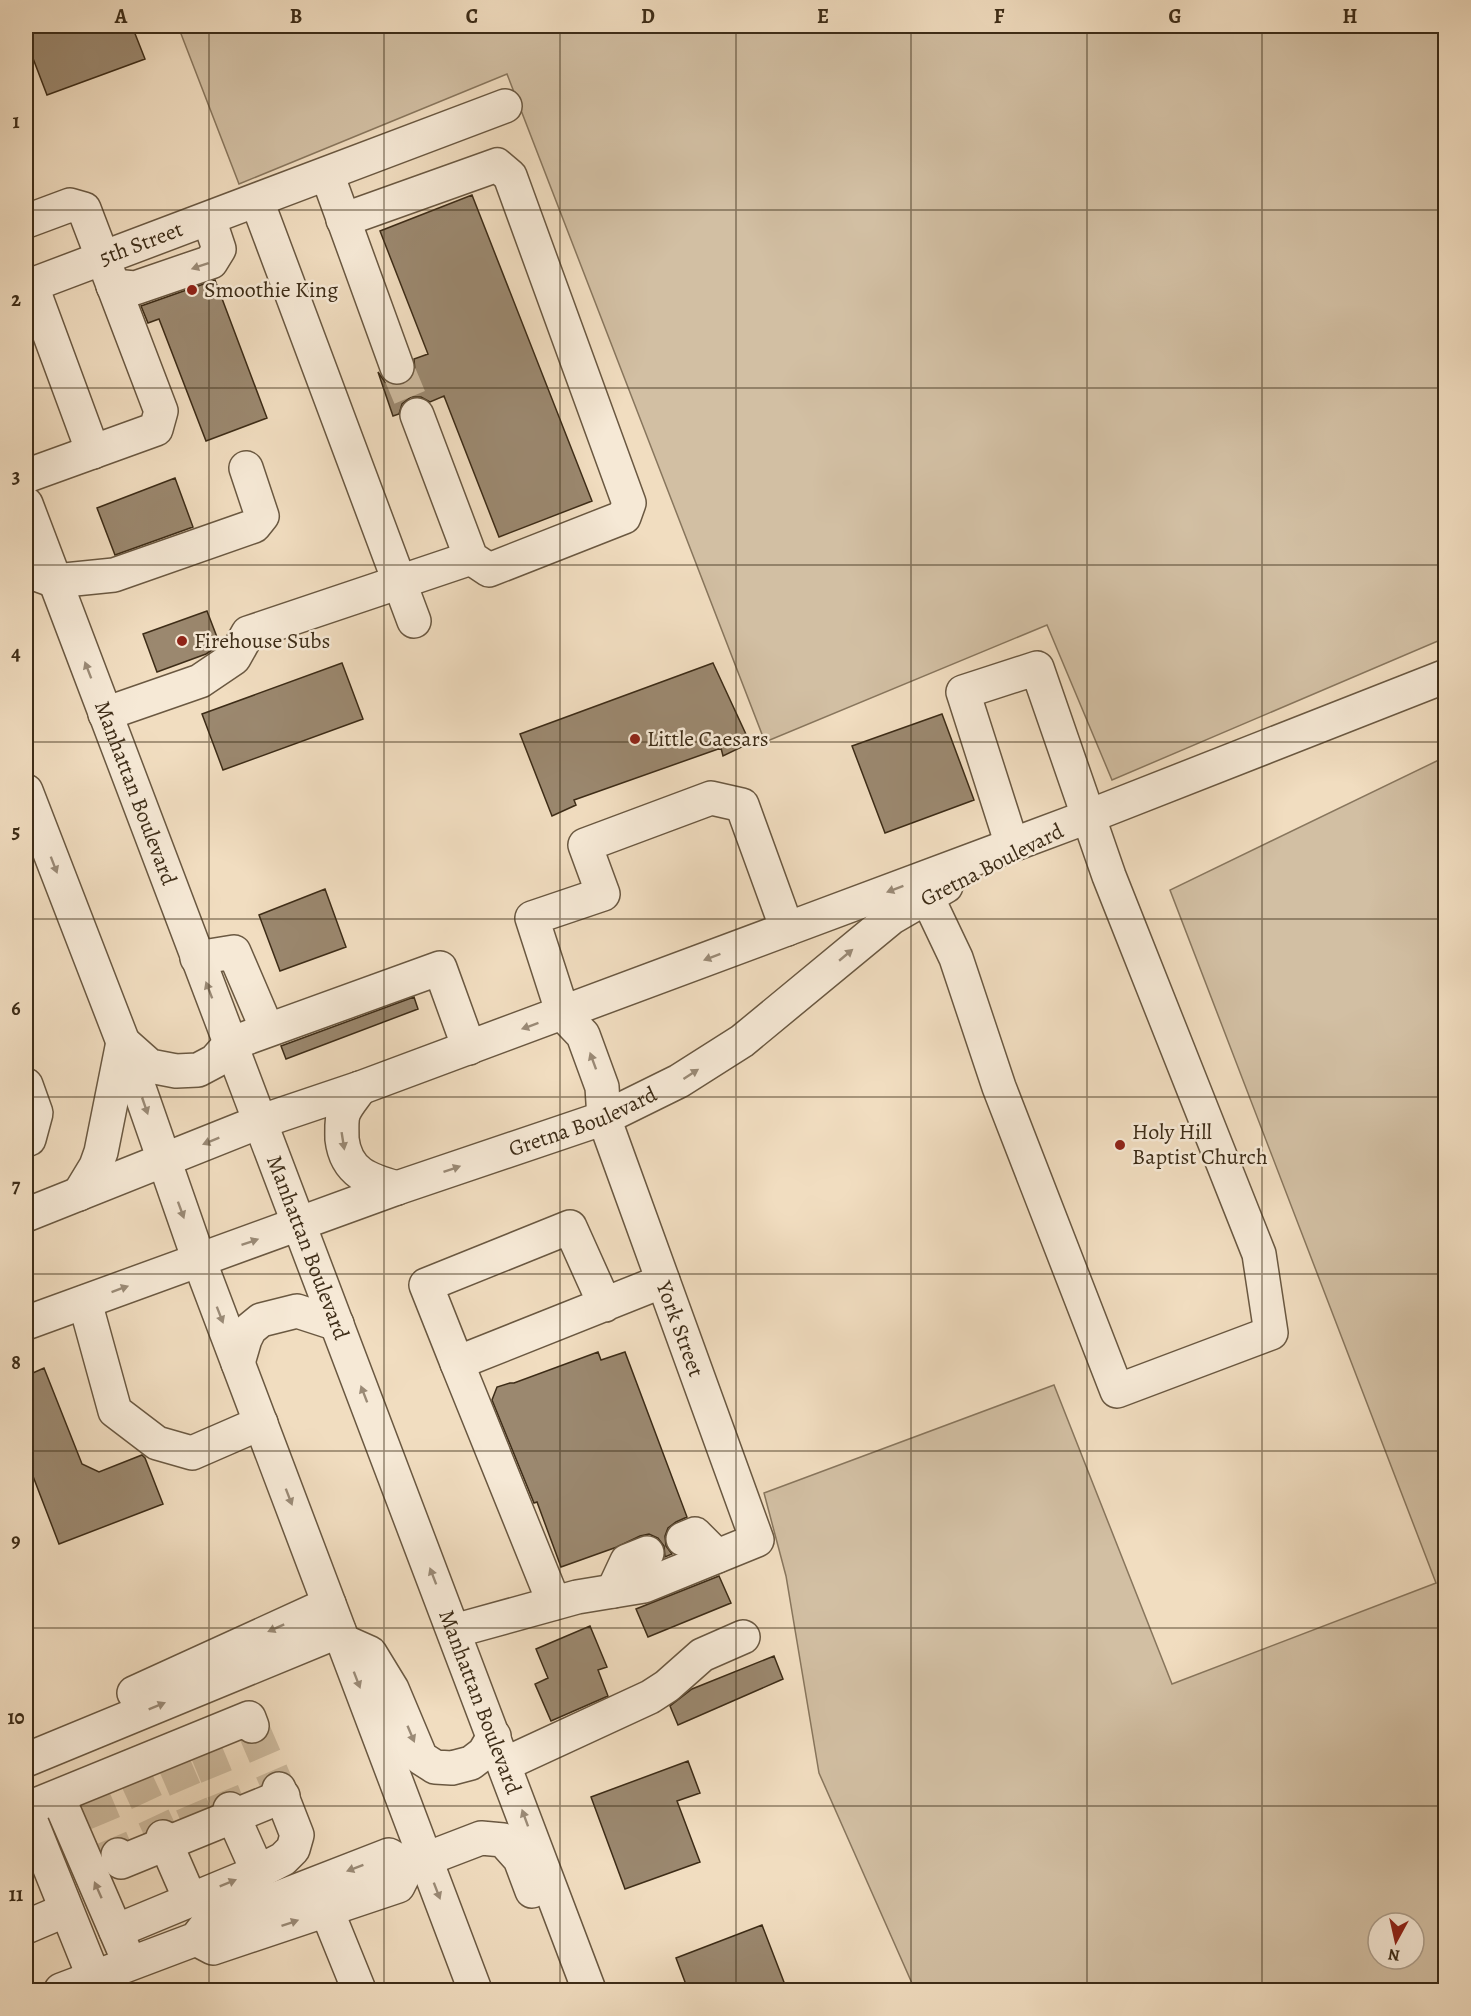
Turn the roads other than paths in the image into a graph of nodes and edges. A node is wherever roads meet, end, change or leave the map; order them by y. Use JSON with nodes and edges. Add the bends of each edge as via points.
{"nodes":[{"id":1,"x":505,"y":106,"type":"dead end"},
{"id":2,"x":327,"y":174,"type":"junction"},
{"id":3,"x":257,"y":201,"type":"junction"},
{"id":4,"x":343,"y":220,"type":"junction"},
{"id":5,"x":27,"y":221,"type":"edge"},
{"id":6,"x":108,"y":272,"type":"junction"},
{"id":7,"x":28,"y":286,"type":"edge"},
{"id":8,"x":397,"y":367,"type":"tunnel mouth"},
{"id":9,"x":417,"y":415,"type":"tunnel mouth"},
{"id":10,"x":93,"y":452,"type":"junction"},
{"id":11,"x":246,"y":468,"type":"dead end"},
{"id":12,"x":26,"y":476,"type":"edge"},
{"id":13,"x":26,"y":504,"type":"edge"},
{"id":14,"x":471,"y":558,"type":"junction"},
{"id":15,"x":26,"y":566,"type":"edge"},
{"id":16,"x":55,"y":581,"type":"junction"},
{"id":17,"x":399,"y":582,"type":"junction"},
{"id":18,"x":414,"y":621,"type":"dead end"},
{"id":19,"x":1446,"y":676,"type":"edge"},
{"id":20,"x":105,"y":714,"type":"junction"},
{"id":21,"x":26,"y":791,"type":"edge"},
{"id":22,"x":1087,"y":817,"type":"junction"},
{"id":23,"x":1012,"y":845,"type":"junction"},
{"id":24,"x":927,"y":897,"type":"junction"},
{"id":25,"x":787,"y":929,"type":"junction"},
{"id":26,"x":197,"y":958,"type":"junction"},
{"id":27,"x":562,"y":1014,"type":"junction"},
{"id":28,"x":267,"y":1029,"type":"junction"},
{"id":29,"x":123,"y":1042,"type":"junction"},
{"id":30,"x":230,"y":1044,"type":"junction"},
{"id":31,"x":469,"y":1048,"type":"junction"},
{"id":32,"x":26,"y":1085,"type":"edge"},
{"id":33,"x":360,"y":1088,"type":"junction"},
{"id":34,"x":604,"y":1118,"type":"junction"},
{"id":35,"x":259,"y":1122,"type":"junction"},
{"id":36,"x":26,"y":1140,"type":"edge"},
{"id":37,"x":163,"y":1160,"type":"junction"},
{"id":38,"x":397,"y":1188,"type":"junction"},
{"id":39,"x":79,"y":1194,"type":"junction"},
{"id":40,"x":26,"y":1215,"type":"edge"},
{"id":41,"x":300,"y":1224,"type":"junction"},
{"id":42,"x":199,"y":1260,"type":"junction"},
{"id":43,"x":663,"y":1281,"type":"junction"},
{"id":44,"x":85,"y":1302,"type":"junction"},
{"id":45,"x":605,"y":1305,"type":"junction"},
{"id":46,"x":26,"y":1323,"type":"edge"},
{"id":47,"x":338,"y":1324,"type":"junction"},
{"id":48,"x":238,"y":1363,"type":"junction"},
{"id":49,"x":457,"y":1363,"type":"junction"},
{"id":50,"x":261,"y":1423,"type":"junction"},
{"id":51,"x":683,"y":1539,"type":"dead end"},
{"id":52,"x":647,"y":1553,"type":"dead end"},
{"id":53,"x":717,"y":1556,"type":"junction"},
{"id":54,"x":614,"y":1591,"type":"junction"},
{"id":55,"x":554,"y":1603,"type":"junction"},
{"id":56,"x":337,"y":1625,"type":"junction"},
{"id":57,"x":454,"y":1631,"type":"junction"},
{"id":58,"x":743,"y":1637,"type":"dead end"},
{"id":59,"x":252,"y":1726,"type":"dead end"},
{"id":60,"x":26,"y":1742,"type":"edge"},
{"id":61,"x":500,"y":1750,"type":"junction"},
{"id":62,"x":26,"y":1760,"type":"edge"},
{"id":63,"x":58,"y":1797,"type":"junction"},
{"id":64,"x":26,"y":1809,"type":"edge"},
{"id":65,"x":232,"y":1812,"type":"junction"},
{"id":66,"x":164,"y":1841,"type":"junction"},
{"id":67,"x":32,"y":1842,"type":"edge"},
{"id":68,"x":120,"y":1859,"type":"dead end"},
{"id":69,"x":417,"y":1863,"type":"junction"},
{"id":70,"x":258,"y":1872,"type":"junction"},
{"id":71,"x":190,"y":1899,"type":"junction"},
{"id":72,"x":66,"y":1910,"type":"junction"},
{"id":73,"x":327,"y":1911,"type":"junction"},
{"id":74,"x":26,"y":1927,"type":"edge"},
{"id":75,"x":116,"y":1930,"type":"junction"},
{"id":76,"x":196,"y":1939,"type":"junction"},
{"id":77,"x":129,"y":1963,"type":"junction"},
{"id":78,"x":97,"y":1984,"type":"edge"},
{"id":79,"x":61,"y":1990,"type":"edge"},
{"id":80,"x":359,"y":1990,"type":"edge"},
{"id":81,"x":475,"y":1990,"type":"edge"},
{"id":82,"x":571,"y":1990,"type":"edge"},
{"id":83,"x":589,"y":1990,"type":"edge"}],
"edges":[{"from":1,"to":2,"type":"street","name":"5th Street"},
{"from":2,"to":3,"type":"street","name":"5th Street"},
{"from":2,"to":4,"type":"street"},
{"from":3,"to":6,"type":"street","name":"5th Street","via":[[209,219]]},
{"from":3,"to":17,"type":"street"},
{"from":4,"to":8,"type":"street"},
{"from":4,"to":14,"type":"street","via":[[496,165],[510,176],[628,502],[624,517],[489,570]]},
{"from":5,"to":6,"type":"street","via":[[70,205],[84,209]]},
{"from":6,"to":7,"type":"street","name":"5th Street"},
{"from":6,"to":10,"type":"street","via":[[161,411],[156,429]]},
{"from":7,"to":10,"type":"street"},
{"from":9,"to":14,"type":"street"},
{"from":10,"to":12,"type":"street"},
{"from":11,"to":16,"type":"street","via":[[262,516],[254,526],[114,574]]},
{"from":13,"to":16,"type":"street","name":"Manhattan Boulevard"},
{"from":14,"to":17,"type":"street"},
{"from":15,"to":16,"type":"street","via":[[40,577]]},
{"from":20,"to":16,"type":"street","name":"Manhattan Boulevard","one_way":true},
{"from":17,"to":18,"type":"street"},
{"from":17,"to":20,"type":"street","via":[[248,633],[234,658],[200,681]]},
{"from":19,"to":22,"type":"street","name":"Gretna Boulevard"},
{"from":20,"to":26,"type":"street","name":"Manhattan Boulevard"},
{"from":21,"to":29,"type":"street","one_way":true},
{"from":22,"to":23,"type":"street","name":"Gretna Boulevard"},
{"from":22,"to":23,"type":"street","via":[[1037,668],[963,692]]},
{"from":22,"to":24,"type":"street","name":"Gretna Boulevard"},
{"from":22,"to":24,"type":"street","via":[[1259,1254],[1271,1333],[1117,1391],[999,1088],[956,958]]},
{"from":23,"to":25,"type":"street","name":"Gretna Boulevard","one_way":true},
{"from":34,"to":24,"type":"street","name":"Gretna Boulevard","one_way":true,"via":[[679,1082],[742,1041],[891,918]]},
{"from":25,"to":27,"type":"street","name":"Gretna Boulevard","one_way":true},
{"from":25,"to":27,"type":"street","via":[[742,805],[711,798],[585,845],[603,894],[532,918]]},
{"from":26,"to":28,"type":"street","via":[[234,952]]},
{"from":30,"to":26,"type":"street","name":"Manhattan Boulevard","one_way":true},
{"from":27,"to":31,"type":"street","name":"Gretna Boulevard","one_way":true},
{"from":34,"to":27,"type":"street","name":"York Street","one_way":true,"via":[[602,1087],[583,1035]]},
{"from":28,"to":30,"type":"street"},
{"from":28,"to":31,"type":"street","via":[[440,968]]},
{"from":29,"to":30,"type":"street","via":[[150,1066],[176,1071],[198,1070],[215,1061]]},
{"from":29,"to":37,"type":"street","one_way":true},
{"from":29,"to":39,"type":"street","via":[[101,1152]]},
{"from":30,"to":35,"type":"street","name":"Manhattan Boulevard"},
{"from":31,"to":33,"type":"street","name":"Gretna Boulevard"},
{"from":32,"to":36,"type":"street","via":[[36,1113]]},
{"from":33,"to":35,"type":"street","name":"Gretna Boulevard"},
{"from":33,"to":38,"type":"street","one_way":true,"via":[[344,1113],[343,1147],[348,1160],[368,1180]]},
{"from":38,"to":34,"type":"street","name":"Gretna Boulevard","one_way":true},
{"from":34,"to":43,"type":"street","name":"York Street"},
{"from":35,"to":37,"type":"street","name":"Gretna Boulevard","one_way":true},
{"from":35,"to":41,"type":"street","name":"Manhattan Boulevard"},
{"from":37,"to":39,"type":"street","name":"Gretna Boulevard"},
{"from":37,"to":42,"type":"street","one_way":true},
{"from":38,"to":41,"type":"street","name":"Gretna Boulevard"},
{"from":39,"to":40,"type":"street","name":"Gretna Boulevard"},
{"from":42,"to":41,"type":"street","name":"Gretna Boulevard","one_way":true},
{"from":41,"to":47,"type":"street","name":"Manhattan Boulevard"},
{"from":44,"to":42,"type":"street","name":"Gretna Boulevard","one_way":true},
{"from":42,"to":48,"type":"street","one_way":true},
{"from":43,"to":45,"type":"street"},
{"from":43,"to":53,"type":"street","name":"York Street","via":[[757,1540]]},
{"from":44,"to":46,"type":"street","name":"Gretna Boulevard"},
{"from":44,"to":50,"type":"street","via":[[115,1411],[157,1443],[192,1453]]},
{"from":45,"to":49,"type":"street"},
{"from":45,"to":49,"type":"street","via":[[570,1227],[426,1285]]},
{"from":47,"to":48,"type":"street","via":[[297,1311],[261,1320],[250,1329]]},
{"from":57,"to":47,"type":"street","name":"Manhattan Boulevard","one_way":true},
{"from":48,"to":50,"type":"street"},
{"from":49,"to":55,"type":"street"},
{"from":50,"to":56,"type":"street","one_way":true},
{"from":51,"to":53,"type":"street","via":[[695,1534]]},
{"from":52,"to":54,"type":"street","via":[[627,1561]]},
{"from":53,"to":54,"type":"street","via":[[644,1586]]},
{"from":54,"to":55,"type":"street"},
{"from":55,"to":57,"type":"street"},
{"from":56,"to":60,"type":"street","one_way":true},
{"from":56,"to":61,"type":"street","one_way":true,"via":[[370,1653],[392,1689],[421,1758],[435,1767],[452,1768]]},
{"from":62,"to":56,"type":"street","one_way":true},
{"from":56,"to":69,"type":"street","one_way":true},
{"from":57,"to":61,"type":"street","name":"Manhattan Boulevard"},
{"from":58,"to":61,"type":"street","via":[[702,1655],[650,1697]]},
{"from":59,"to":63,"type":"street","via":[[249,1718],[90,1789]]},
{"from":83,"to":61,"type":"street","name":"Manhattan Boulevard","one_way":true},
{"from":63,"to":64,"type":"street"},
{"from":75,"to":63,"type":"street","one_way":true},
{"from":64,"to":67,"type":"street"},
{"from":65,"to":66,"type":"street"},
{"from":65,"to":70,"type":"street"},
{"from":65,"to":70,"type":"street","via":[[281,1792],[297,1835],[293,1849]]},
{"from":66,"to":68,"type":"street"},
{"from":66,"to":71,"type":"street"},
{"from":67,"to":72,"type":"street"},
{"from":69,"to":73,"type":"street","via":[[398,1886]]},
{"from":69,"to":76,"type":"street","one_way":true,"via":[[389,1855],[206,1926]]},
{"from":69,"to":81,"type":"street","one_way":true},
{"from":69,"to":82,"type":"street","via":[[481,1838],[503,1840],[520,1859]]},
{"from":71,"to":70,"type":"street","one_way":true},
{"from":71,"to":75,"type":"street"},
{"from":72,"to":74,"type":"street"},
{"from":72,"to":78,"type":"street"},
{"from":76,"to":73,"type":"street","one_way":true,"via":[[213,1948]]},
{"from":73,"to":80,"type":"street"},
{"from":75,"to":77,"type":"street"},
{"from":76,"to":77,"type":"street"},
{"from":77,"to":78,"type":"street"},
{"from":78,"to":79,"type":"street"}]}
